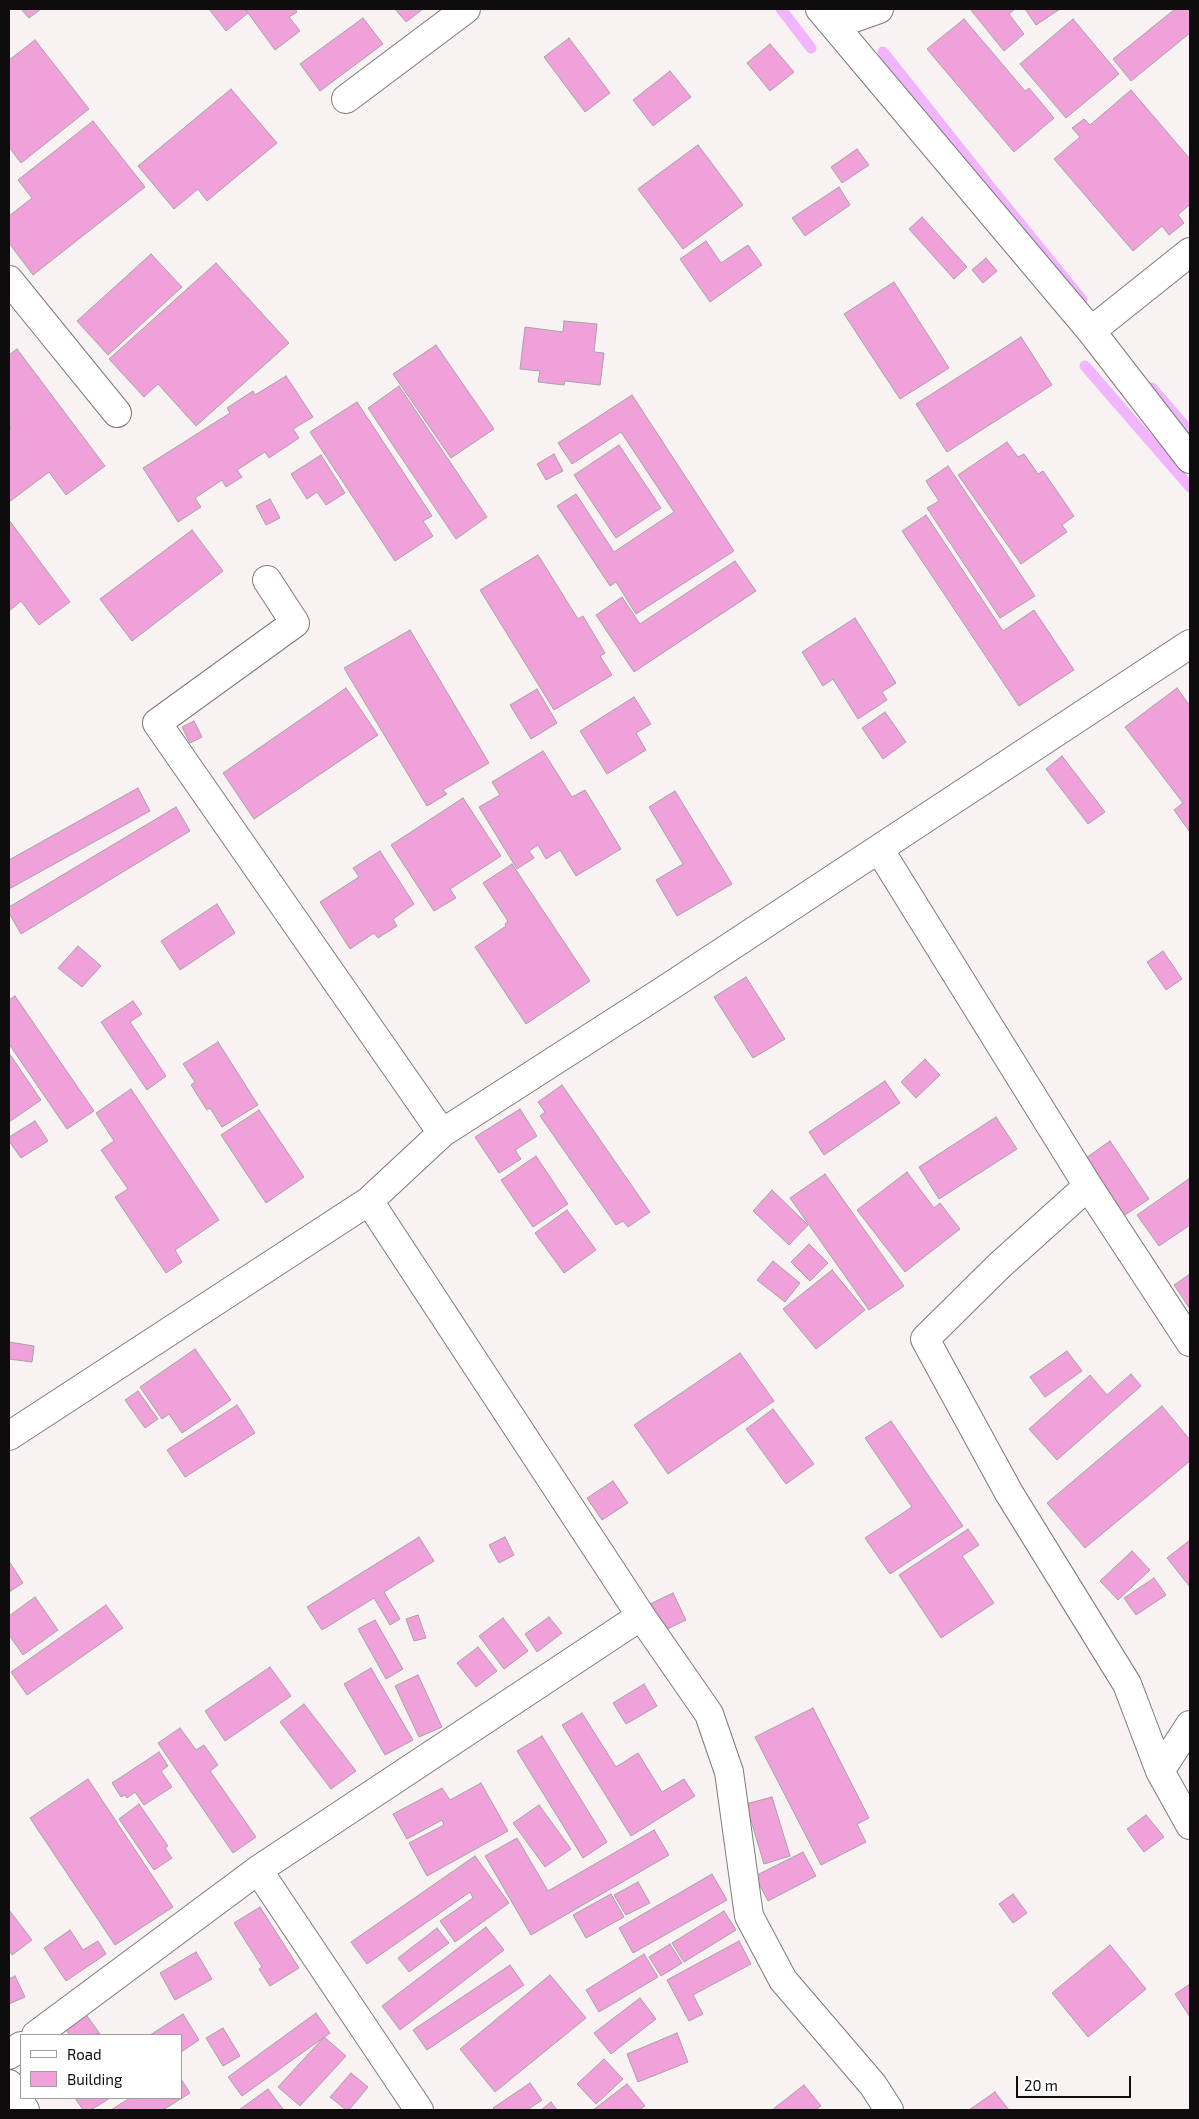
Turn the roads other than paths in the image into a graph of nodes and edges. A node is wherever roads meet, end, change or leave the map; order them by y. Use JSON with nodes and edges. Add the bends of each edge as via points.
{"nodes":[{"id":1,"x":466,"y":9,"type":"edge"},
{"id":2,"x":878,"y":9,"type":"edge"},
{"id":3,"x":827,"y":17,"type":"edge"},
{"id":4,"x":346,"y":99,"type":"dead end"},
{"id":5,"x":1190,"y":252,"type":"edge"},
{"id":6,"x":9,"y":280,"type":"edge"},
{"id":7,"x":1090,"y":331,"type":"junction"},
{"id":8,"x":117,"y":413,"type":"dead end"},
{"id":9,"x":1190,"y":459,"type":"edge"},
{"id":10,"x":267,"y":580,"type":"dead end"},
{"id":11,"x":1190,"y":644,"type":"edge"},
{"id":12,"x":879,"y":849,"type":"junction"},
{"id":13,"x":442,"y":1133,"type":"junction"},
{"id":14,"x":1088,"y":1186,"type":"junction"},
{"id":15,"x":369,"y":1201,"type":"junction"},
{"id":16,"x":1190,"y":1342,"type":"edge"},
{"id":17,"x":9,"y":1436,"type":"edge"},
{"id":18,"x":641,"y":1616,"type":"junction"},
{"id":19,"x":1190,"y":1725,"type":"edge"},
{"id":20,"x":1160,"y":1771,"type":"junction"},
{"id":21,"x":1190,"y":1825,"type":"edge"},
{"id":22,"x":258,"y":1870,"type":"junction"},
{"id":23,"x":37,"y":2034,"type":"edge"},
{"id":24,"x":20,"y":2047,"type":"edge"},
{"id":25,"x":9,"y":2056,"type":"edge"},
{"id":26,"x":9,"y":2084,"type":"edge"},
{"id":27,"x":26,"y":2110,"type":"edge"},
{"id":28,"x":420,"y":2110,"type":"edge"},
{"id":29,"x":889,"y":2110,"type":"edge"}],
"edges":[{"from":1,"to":4,"type":"street"},
{"from":2,"to":3,"type":"street"},
{"from":3,"to":7,"type":"street"},
{"from":5,"to":7,"type":"street"},
{"from":6,"to":8,"type":"street"},
{"from":7,"to":9,"type":"street"},
{"from":10,"to":13,"type":"street","via":[[295,623],[157,723]]},
{"from":11,"to":12,"type":"street"},
{"from":12,"to":13,"type":"street"},
{"from":12,"to":14,"type":"street"},
{"from":13,"to":15,"type":"street"},
{"from":14,"to":16,"type":"street"},
{"from":14,"to":20,"type":"street","via":[[1000,1265],[925,1340],[1009,1493],[1127,1684]]},
{"from":15,"to":17,"type":"street"},
{"from":15,"to":18,"type":"street"},
{"from":18,"to":22,"type":"street"},
{"from":18,"to":29,"type":"street","via":[[709,1714],[729,1772],[748,1916],[783,1980],[873,2085]]},
{"from":19,"to":20,"type":"street"},
{"from":20,"to":21,"type":"street"},
{"from":22,"to":23,"type":"street"},
{"from":22,"to":28,"type":"street"},
{"from":24,"to":25,"type":"street"},
{"from":26,"to":27,"type":"street"}]}
